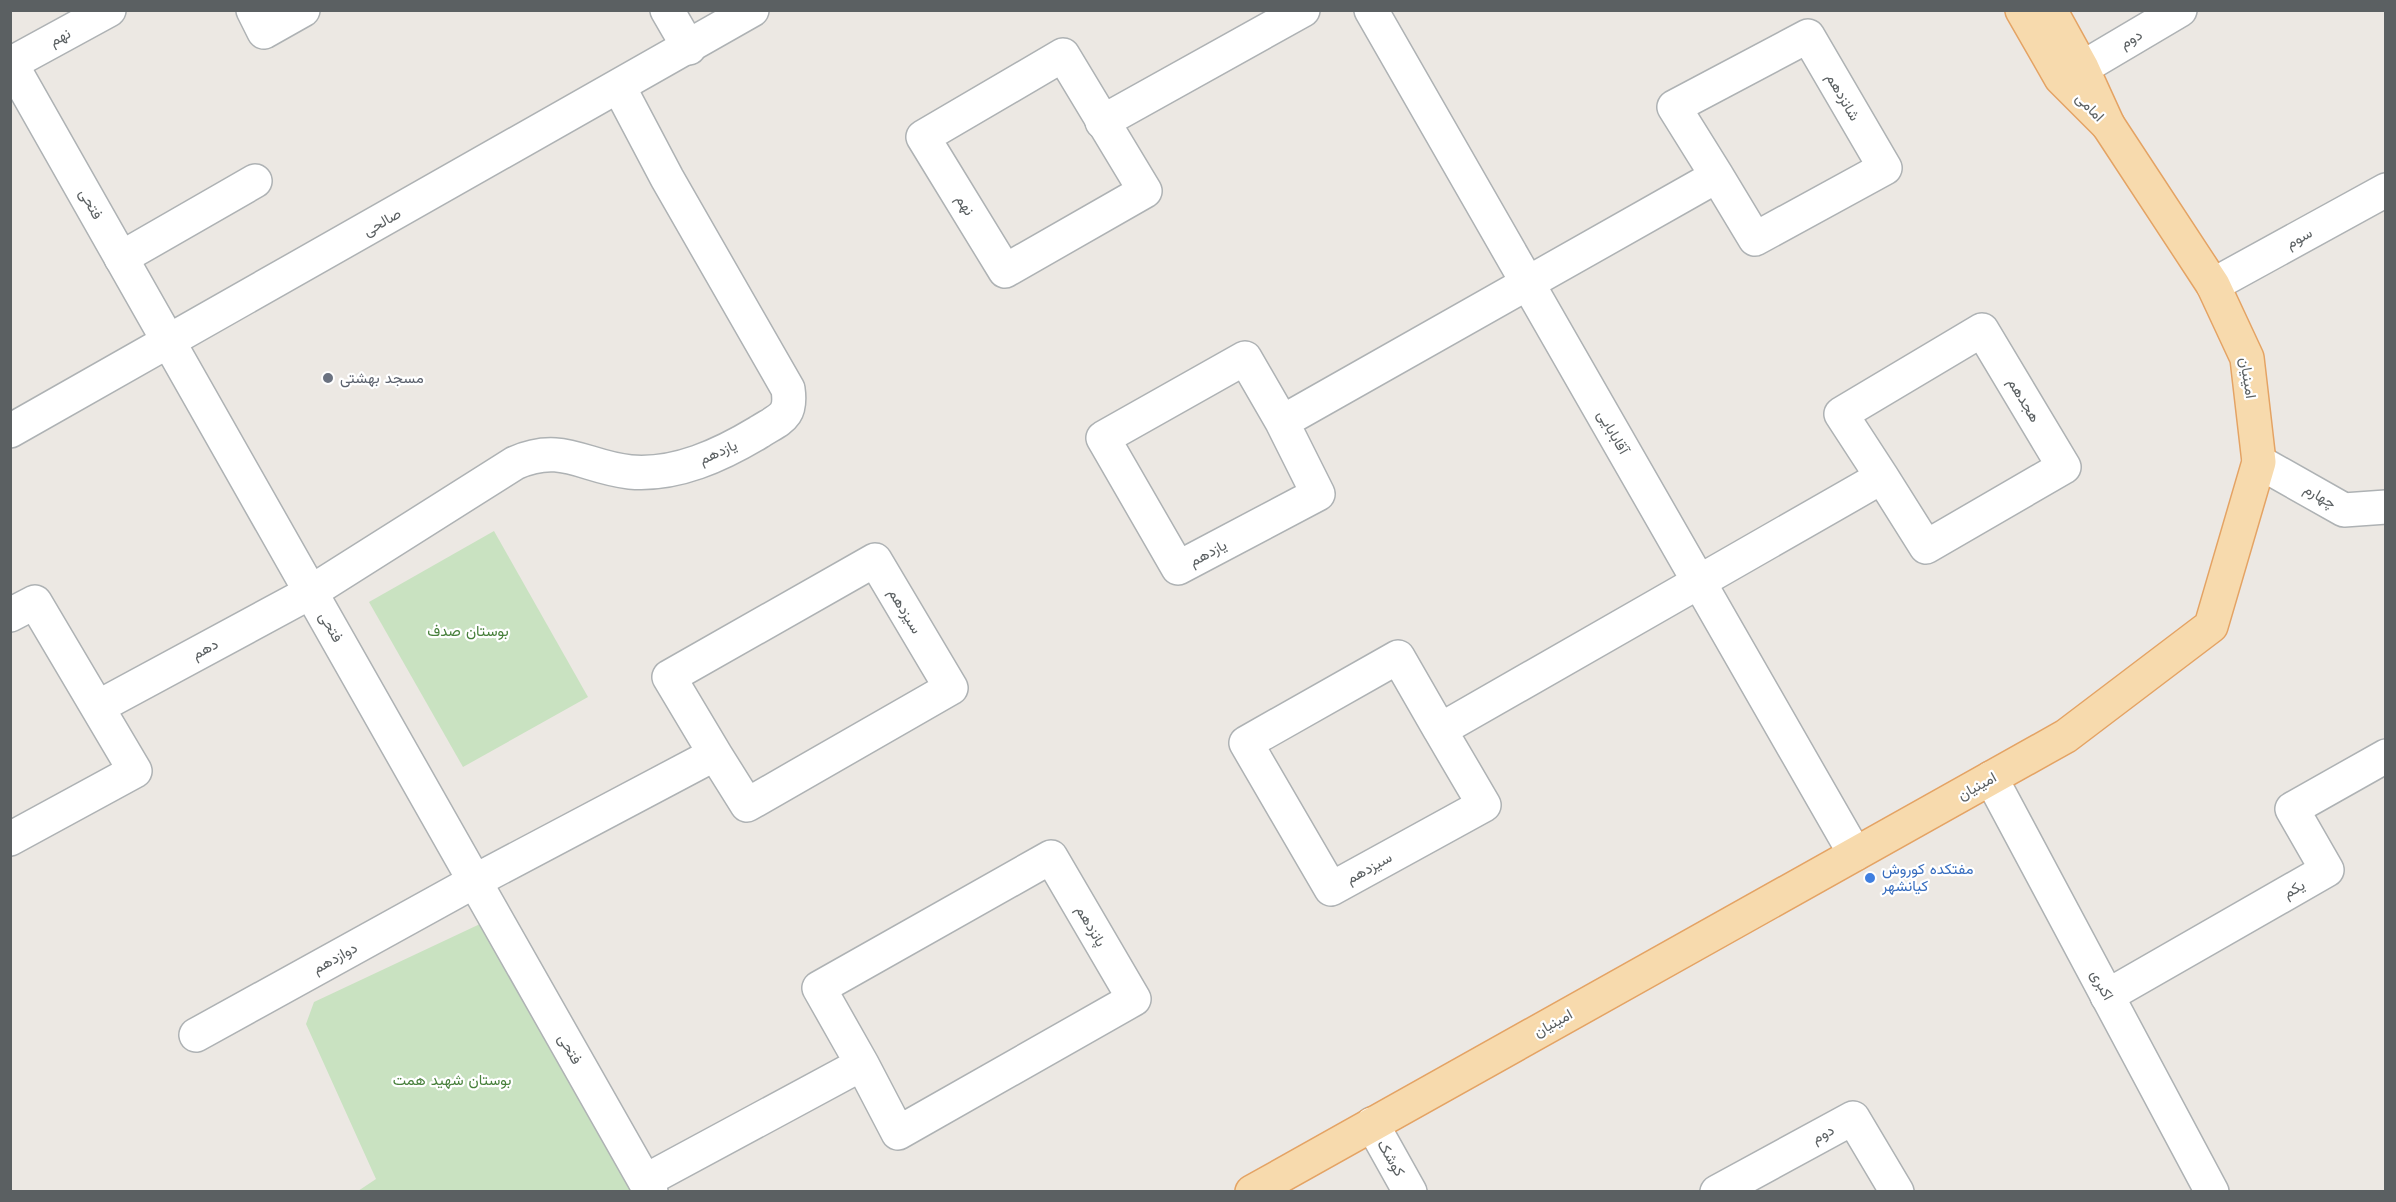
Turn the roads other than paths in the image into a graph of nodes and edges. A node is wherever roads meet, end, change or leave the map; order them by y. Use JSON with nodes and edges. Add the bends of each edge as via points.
{"nodes":[{"id":1,"x":109,"y":10,"type":"edge"},
{"id":2,"x":253,"y":10,"type":"edge"},
{"id":3,"x":303,"y":10,"type":"edge"},
{"id":4,"x":667,"y":10,"type":"edge"},
{"id":5,"x":752,"y":10,"type":"edge"},
{"id":6,"x":1303,"y":10,"type":"edge"},
{"id":7,"x":1371,"y":10,"type":"edge"},
{"id":8,"x":2022,"y":10,"type":"edge"},
{"id":9,"x":2050,"y":10,"type":"edge"},
{"id":10,"x":2180,"y":10,"type":"edge"},
{"id":11,"x":689,"y":48,"type":"junction"},
{"id":12,"x":11,"y":63,"type":"edge"},
{"id":13,"x":2082,"y":68,"type":"junction"},
{"id":14,"x":619,"y":87,"type":"junction"},
{"id":15,"x":1102,"y":122,"type":"junction"},
{"id":16,"x":2108,"y":125,"type":"junction"},
{"id":17,"x":1717,"y":176,"type":"junction"},
{"id":18,"x":255,"y":181,"type":"dead end"},
{"id":19,"x":2385,"y":190,"type":"edge"},
{"id":20,"x":121,"y":258,"type":"junction"},
{"id":21,"x":1527,"y":282,"type":"junction"},
{"id":22,"x":2213,"y":285,"type":"junction"},
{"id":23,"x":169,"y":342,"type":"junction"},
{"id":24,"x":1282,"y":422,"type":"junction"},
{"id":25,"x":10,"y":431,"type":"edge"},
{"id":26,"x":2259,"y":462,"type":"junction"},
{"id":27,"x":1882,"y":477,"type":"junction"},
{"id":28,"x":2385,"y":507,"type":"edge"},
{"id":29,"x":1698,"y":582,"type":"junction"},
{"id":30,"x":311,"y":592,"type":"junction"},
{"id":31,"x":10,"y":615,"type":"edge"},
{"id":32,"x":98,"y":707,"type":"junction"},
{"id":33,"x":1440,"y":730,"type":"junction"},
{"id":34,"x":715,"y":754,"type":"junction"},
{"id":35,"x":2385,"y":756,"type":"edge"},
{"id":36,"x":1991,"y":778,"type":"junction"},
{"id":37,"x":10,"y":839,"type":"edge"},
{"id":38,"x":1855,"y":854,"type":"junction"},
{"id":39,"x":475,"y":881,"type":"junction"},
{"id":40,"x":2107,"y":996,"type":"junction"},
{"id":41,"x":196,"y":1035,"type":"dead end"},
{"id":42,"x":862,"y":1064,"type":"junction"},
{"id":43,"x":1372,"y":1124,"type":"junction"},
{"id":44,"x":648,"y":1186,"type":"edge"},
{"id":45,"x":1252,"y":1191,"type":"edge"},
{"id":46,"x":1410,"y":1191,"type":"edge"},
{"id":47,"x":1718,"y":1191,"type":"edge"},
{"id":48,"x":1897,"y":1191,"type":"edge"},
{"id":49,"x":2212,"y":1191,"type":"edge"}],
"edges":[{"from":1,"to":12,"type":"street","name":"نهم"},
{"from":2,"to":3,"type":"street","via":[[264,32]]},
{"from":4,"to":11,"type":"street"},
{"from":5,"to":11,"type":"street","name":"صالحی"},
{"from":6,"to":15,"type":"street"},
{"from":7,"to":21,"type":"street","name":"آقابابایی"},
{"from":8,"to":16,"type":"main road","name":"امامی","via":[[2061,78]]},
{"from":9,"to":13,"type":"main road","name":"امامی"},
{"from":10,"to":13,"type":"street","name":"دوم"},
{"from":11,"to":14,"type":"street","name":"صالحی"},
{"from":12,"to":20,"type":"street","name":"فتحی"},
{"from":13,"to":16,"type":"main road","name":"امامی"},
{"from":14,"to":23,"type":"street","name":"صالحی"},
{"from":14,"to":30,"type":"street","name":"یازدهم","via":[[789,388],[791,405],[783,417],[731,449],[661,471],[630,472],[552,453],[533,455]]},
{"from":15,"to":15,"type":"street","name":"نهم","via":[[1145,191],[1005,271],[923,137],[1063,55]]},
{"from":16,"to":22,"type":"main road","name":"امینیان"},
{"from":17,"to":17,"type":"street","name":"شانزدهم","via":[[1674,107],[1808,36],[1885,168],[1755,239]]},
{"from":17,"to":21,"type":"street"},
{"from":18,"to":20,"type":"street"},
{"from":19,"to":22,"type":"street","name":"سوم"},
{"from":20,"to":23,"type":"street","name":"فتحی"},
{"from":21,"to":24,"type":"street"},
{"from":21,"to":29,"type":"street","name":"آقابابایی"},
{"from":22,"to":26,"type":"main road","name":"امینیان","via":[[2247,358]]},
{"from":23,"to":25,"type":"street","name":"صالحی"},
{"from":23,"to":30,"type":"street","name":"فتحی"},
{"from":24,"to":24,"type":"street","name":"یازدهم","via":[[1318,494],[1178,568],[1103,438],[1245,358]]},
{"from":26,"to":28,"type":"street","name":"چهارم","via":[[2343,510]]},
{"from":26,"to":36,"type":"main road","name":"امینیان","via":[[2211,626],[2067,736]]},
{"from":27,"to":27,"type":"street","name":"هجدهم","via":[[1841,414],[1982,330],[2064,467],[1926,547]]},
{"from":27,"to":29,"type":"street"},
{"from":29,"to":33,"type":"street"},
{"from":29,"to":38,"type":"street","name":"آقابابایی"},
{"from":30,"to":32,"type":"street","name":"دهم"},
{"from":30,"to":39,"type":"street","name":"فتحی"},
{"from":31,"to":32,"type":"street","via":[[35,602]]},
{"from":32,"to":37,"type":"street","via":[[135,771]]},
{"from":33,"to":33,"type":"street","name":"سیزدهم","via":[[1484,805],[1330,889],[1246,743],[1398,657]]},
{"from":34,"to":34,"type":"street","name":"سیزدهم","via":[[669,677],[875,560],[951,688],[747,805]]},
{"from":34,"to":39,"type":"street"},
{"from":35,"to":40,"type":"street","name":"یکم","via":[[2292,809],[2327,870]]},
{"from":36,"to":38,"type":"main road","name":"امینیان"},
{"from":36,"to":40,"type":"street","name":"اکبری"},
{"from":38,"to":43,"type":"main road","name":"امینیان"},
{"from":39,"to":41,"type":"street","name":"دوازدهم"},
{"from":39,"to":44,"type":"street","name":"فتحی"},
{"from":40,"to":49,"type":"street","name":"اکبری"},
{"from":42,"to":42,"type":"street","name":"پانزدهم","via":[[819,988],[1051,857],[1134,999],[898,1133]]},
{"from":42,"to":44,"type":"street"},
{"from":43,"to":45,"type":"main road","name":"امینیان"},
{"from":43,"to":46,"type":"street","name":"کوشک"},
{"from":47,"to":48,"type":"street","name":"دوم","via":[[1853,1118]]}]}
